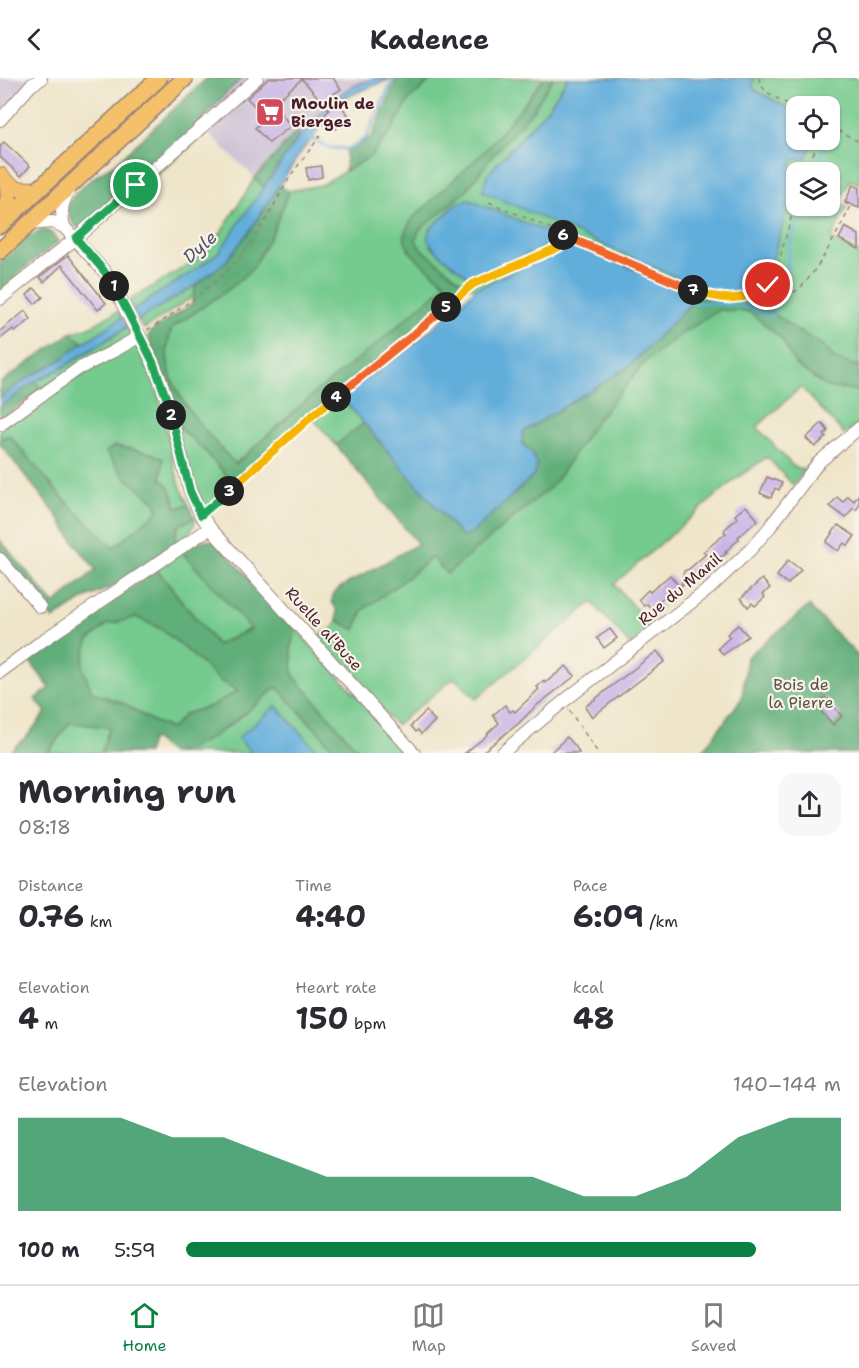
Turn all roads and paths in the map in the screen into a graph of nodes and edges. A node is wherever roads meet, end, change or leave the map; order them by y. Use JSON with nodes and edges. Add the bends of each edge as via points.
{"nodes":[{"id":1,"x":159,"y":78,"type":"edge"},
{"id":2,"x":185,"y":78,"type":"edge"},
{"id":3,"x":257,"y":78,"type":"edge"},
{"id":4,"x":759,"y":78,"type":"edge"},
{"id":5,"x":41,"y":79,"type":"edge"},
{"id":6,"x":786,"y":103,"type":"edge"},
{"id":7,"x":0,"y":120,"type":"edge"},
{"id":8,"x":840,"y":132,"type":"edge"},
{"id":9,"x":320,"y":136,"type":"dead end"},
{"id":10,"x":859,"y":142,"type":"edge"},
{"id":11,"x":4,"y":179,"type":"edge"},
{"id":12,"x":72,"y":183,"type":"junction"},
{"id":13,"x":39,"y":189,"type":"junction"},
{"id":14,"x":489,"y":202,"type":"dead end"},
{"id":15,"x":845,"y":203,"type":"dead end"},
{"id":16,"x":792,"y":216,"type":"edge"},
{"id":17,"x":0,"y":219,"type":"edge"},
{"id":18,"x":28,"y":224,"type":"junction"},
{"id":19,"x":0,"y":225,"type":"edge"},
{"id":20,"x":64,"y":226,"type":"junction"},
{"id":21,"x":564,"y":234,"type":"junction"},
{"id":22,"x":76,"y":238,"type":"junction"},
{"id":23,"x":0,"y":251,"type":"edge"},
{"id":24,"x":768,"y":285,"type":"junction"},
{"id":25,"x":0,"y":299,"type":"edge"},
{"id":26,"x":136,"y":330,"type":"junction"},
{"id":27,"x":0,"y":425,"type":"edge"},
{"id":28,"x":859,"y":428,"type":"edge"},
{"id":29,"x":201,"y":515,"type":"junction"},
{"id":30,"x":210,"y":528,"type":"junction"},
{"id":31,"x":0,"y":559,"type":"edge"},
{"id":32,"x":40,"y":607,"type":"dead end"},
{"id":33,"x":0,"y":672,"type":"edge"},
{"id":34,"x":564,"y":701,"type":"junction"},
{"id":35,"x":414,"y":753,"type":"edge"},
{"id":36,"x":502,"y":753,"type":"edge"},
{"id":37,"x":597,"y":753,"type":"edge"}],
"edges":[{"from":1,"to":13,"type":"highway"},
{"from":2,"to":12,"type":"highway"},
{"from":3,"to":22,"type":"street"},
{"from":4,"to":6,"type":"path","via":[[765,91]]},
{"from":5,"to":7,"type":"street"},
{"from":8,"to":10,"type":"path"},
{"from":9,"to":26,"type":"path","via":[[254,238],[223,275],[161,322],[142,332]]},
{"from":11,"to":13,"type":"main road","via":[[18,189]]},
{"from":11,"to":17,"type":"main road","via":[[9,197]]},
{"from":12,"to":18,"type":"highway"},
{"from":12,"to":20,"type":"street","via":[[61,212]]},
{"from":13,"to":19,"type":"highway"},
{"from":14,"to":21,"type":"path"},
{"from":15,"to":24,"type":"path","via":[[851,206],[822,259],[801,287],[793,293]]},
{"from":16,"to":24,"type":"path","via":[[777,269]]},
{"from":18,"to":20,"type":"street","via":[[52,222]]},
{"from":18,"to":23,"type":"highway"},
{"from":20,"to":22,"type":"street","name":"Ruelle al'Buse"},
{"from":21,"to":24,"type":"path","via":[[721,298],[739,299]]},
{"from":21,"to":29,"type":"path","via":[[559,247],[473,284],[313,415]]},
{"from":22,"to":25,"type":"street"},
{"from":22,"to":26,"type":"street","name":"Ruelle al'Buse","via":[[112,282]]},
{"from":26,"to":27,"type":"street","via":[[114,351],[78,369]]},
{"from":26,"to":29,"type":"street","name":"Ruelle al'Buse","via":[[159,376],[190,491]]},
{"from":28,"to":34,"type":"street","name":"Rue du Manil","via":[[818,463],[770,527],[717,582]]},
{"from":29,"to":30,"type":"street","name":"Ruelle al'Buse"},
{"from":30,"to":33,"type":"street"},
{"from":30,"to":35,"type":"street","name":"Ruelle al'Buse"},
{"from":31,"to":32,"type":"street"},
{"from":34,"to":36,"type":"street","name":"Rue du Manil"},
{"from":34,"to":37,"type":"path"}]}
